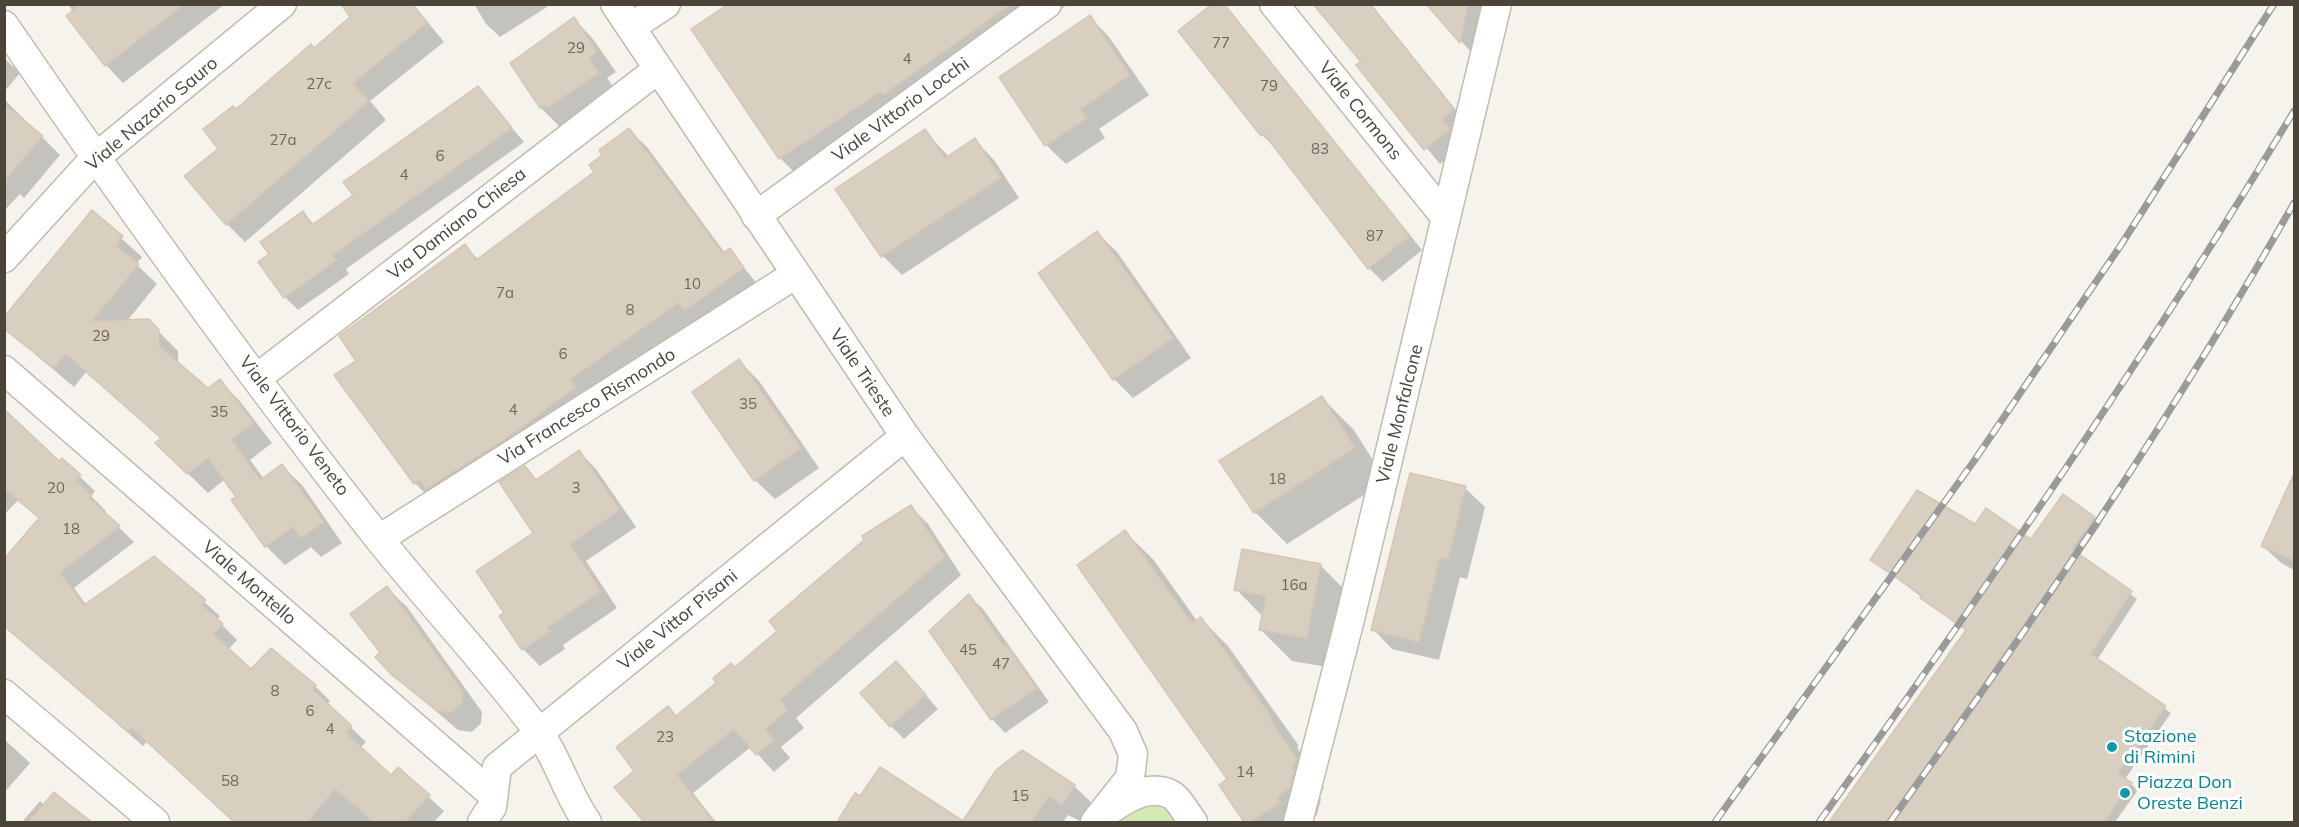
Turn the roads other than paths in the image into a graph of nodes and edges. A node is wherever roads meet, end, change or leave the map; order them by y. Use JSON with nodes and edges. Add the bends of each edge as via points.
{"nodes":[{"id":1,"x":282,"y":4,"type":"edge"},
{"id":2,"x":666,"y":4,"type":"edge"},
{"id":3,"x":1047,"y":4,"type":"edge"},
{"id":4,"x":1274,"y":4,"type":"edge"},
{"id":5,"x":1497,"y":4,"type":"edge"},
{"id":6,"x":623,"y":16,"type":"edge"},
{"id":7,"x":4,"y":25,"type":"edge"},
{"id":8,"x":657,"y":70,"type":"junction"},
{"id":9,"x":95,"y":158,"type":"junction"},
{"id":10,"x":756,"y":216,"type":"junction"},
{"id":11,"x":1446,"y":218,"type":"junction"},
{"id":12,"x":4,"y":258,"type":"edge"},
{"id":13,"x":796,"y":274,"type":"junction"},
{"id":14,"x":4,"y":370,"type":"edge"},
{"id":15,"x":257,"y":378,"type":"junction"},
{"id":16,"x":905,"y":436,"type":"junction"},
{"id":17,"x":379,"y":539,"type":"junction"},
{"id":18,"x":4,"y":694,"type":"edge"},
{"id":19,"x":539,"y":733,"type":"junction"},
{"id":20,"x":493,"y":795,"type":"junction"},
{"id":21,"x":1098,"y":819,"type":"edge"},
{"id":22,"x":155,"y":822,"type":"edge"},
{"id":23,"x":482,"y":822,"type":"edge"},
{"id":24,"x":587,"y":822,"type":"edge"},
{"id":25,"x":1193,"y":822,"type":"edge"},
{"id":26,"x":1298,"y":822,"type":"edge"}],
"edges":[{"from":1,"to":9,"type":"street","name":"Viale Nazario Sauro"},
{"from":2,"to":6,"type":"street"},
{"from":3,"to":10,"type":"street","name":"Viale Vittorio Locchi"},
{"from":4,"to":11,"type":"street","name":"Viale Cormons"},
{"from":5,"to":11,"type":"street","name":"Viale Monfalcone"},
{"from":6,"to":8,"type":"street","name":"Viale Trieste"},
{"from":7,"to":9,"type":"street","name":"Viale Vittorio Veneto"},
{"from":8,"to":10,"type":"street","name":"Viale Trieste"},
{"from":8,"to":15,"type":"street","name":"Via Damiano Chiesa"},
{"from":9,"to":12,"type":"street","name":"Viale Nazario Sauro"},
{"from":9,"to":15,"type":"street","name":"Viale Vittorio Veneto"},
{"from":10,"to":13,"type":"street","name":"Viale Trieste"},
{"from":11,"to":26,"type":"street","name":"Viale Monfalcone"},
{"from":13,"to":16,"type":"street","name":"Viale Trieste"},
{"from":13,"to":17,"type":"street","name":"Via Francesco Rismondo"},
{"from":14,"to":20,"type":"street","name":"Viale Montello"},
{"from":15,"to":17,"type":"street","name":"Viale Vittorio Veneto"},
{"from":16,"to":19,"type":"street","name":"Viale Vittor Pisani"},
{"from":16,"to":21,"type":"street","name":"Viale Trieste","via":[[1124,731],[1133,754],[1130,778]]},
{"from":17,"to":19,"type":"street","name":"Viale Vittorio Veneto"},
{"from":18,"to":22,"type":"street"},
{"from":19,"to":20,"type":"street","name":"Viale Vittor Pisani","via":[[497,766]]},
{"from":19,"to":24,"type":"street","name":"Viale Vittorio Veneto","via":[[574,805]]},
{"from":20,"to":23,"type":"street","name":"Viale Vittor Pisani","via":[[492,807]]},
{"from":21,"to":25,"type":"street","via":[[1131,796],[1156,790],[1174,796]]}]}
